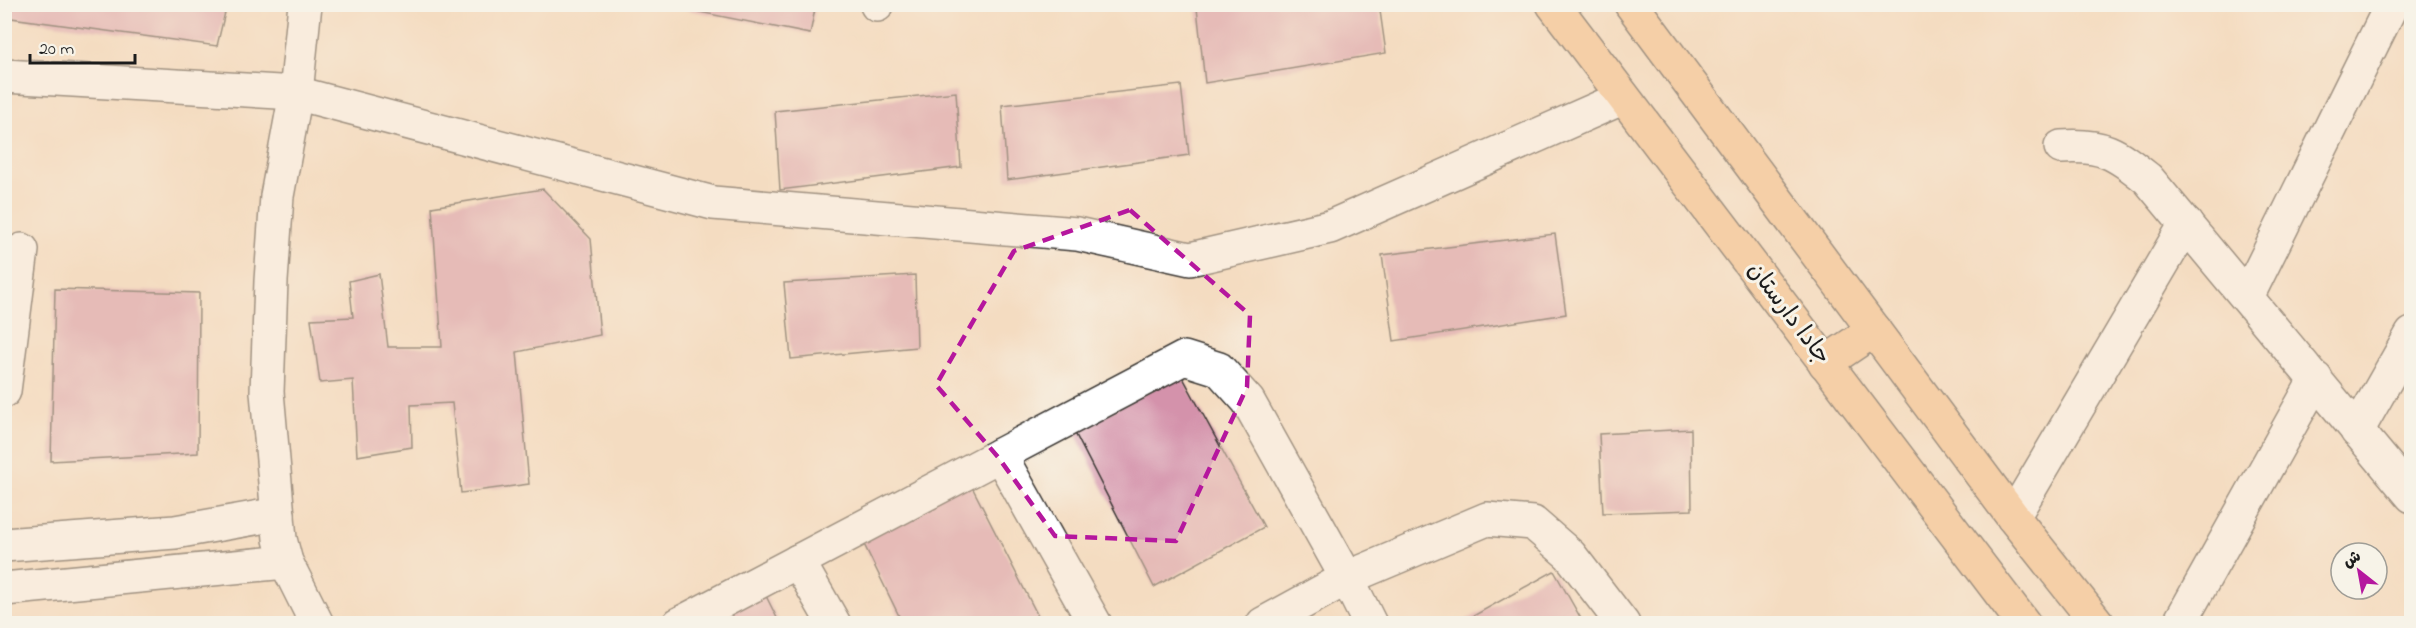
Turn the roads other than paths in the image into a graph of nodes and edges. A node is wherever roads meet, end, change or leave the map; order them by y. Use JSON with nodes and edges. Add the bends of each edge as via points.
{"nodes":[{"id":1,"x":305,"y":4,"type":"edge"},
{"id":2,"x":1553,"y":4,"type":"edge"},
{"id":3,"x":1631,"y":4,"type":"edge"},
{"id":4,"x":2392,"y":4,"type":"edge"},
{"id":5,"x":4,"y":76,"type":"edge"},
{"id":6,"x":296,"y":93,"type":"junction"},
{"id":7,"x":1622,"y":98,"type":"junction"},
{"id":8,"x":2061,"y":147,"type":"dead end"},
{"id":9,"x":2186,"y":224,"type":"junction"},
{"id":10,"x":22,"y":250,"type":"dead end"},
{"id":11,"x":2247,"y":297,"type":"junction"},
{"id":12,"x":1874,"y":330,"type":"junction"},
{"id":13,"x":2412,"y":334,"type":"edge"},
{"id":14,"x":1825,"y":363,"type":"junction"},
{"id":15,"x":2316,"y":379,"type":"junction"},
{"id":16,"x":4,"y":391,"type":"edge"},
{"id":17,"x":2357,"y":431,"type":"junction"},
{"id":18,"x":1000,"y":455,"type":"junction"},
{"id":19,"x":2412,"y":496,"type":"edge"},
{"id":20,"x":278,"y":514,"type":"junction"},
{"id":21,"x":2013,"y":517,"type":"junction"},
{"id":22,"x":175,"y":532,"type":"junction"},
{"id":23,"x":4,"y":545,"type":"edge"},
{"id":24,"x":798,"y":561,"type":"junction"},
{"id":25,"x":286,"y":562,"type":"junction"},
{"id":26,"x":178,"y":574,"type":"junction"},
{"id":27,"x":1347,"y":578,"type":"junction"},
{"id":28,"x":4,"y":589,"type":"edge"},
{"id":29,"x":317,"y":624,"type":"edge"},
{"id":30,"x":679,"y":624,"type":"edge"},
{"id":31,"x":834,"y":624,"type":"edge"},
{"id":32,"x":1095,"y":624,"type":"edge"},
{"id":33,"x":1263,"y":624,"type":"edge"},
{"id":34,"x":1370,"y":624,"type":"edge"},
{"id":35,"x":1623,"y":624,"type":"edge"},
{"id":36,"x":2024,"y":624,"type":"edge"},
{"id":37,"x":2098,"y":624,"type":"edge"},
{"id":38,"x":2179,"y":624,"type":"edge"}],
"edges":[{"from":1,"to":6,"type":"street"},
{"from":2,"to":7,"type":"main road","name":"جادا دارستان"},
{"from":3,"to":12,"type":"main road"},
{"from":4,"to":11,"type":"street"},
{"from":5,"to":6,"type":"street"},
{"from":6,"to":7,"type":"street","via":[[713,203],[1077,234],[1190,259],[1330,227]]},
{"from":6,"to":20,"type":"street","via":[[277,196],[271,281],[267,392]]},
{"from":7,"to":14,"type":"main road","name":"جادا دارستان"},
{"from":8,"to":9,"type":"street","via":[[2087,146],[2116,154],[2148,179]]},
{"from":9,"to":11,"type":"street"},
{"from":9,"to":21,"type":"street"},
{"from":10,"to":16,"type":"street"},
{"from":11,"to":15,"type":"street"},
{"from":12,"to":14,"type":"main road"},
{"from":12,"to":21,"type":"main road"},
{"from":13,"to":17,"type":"street"},
{"from":14,"to":36,"type":"main road","name":"جادا دارستان"},
{"from":15,"to":17,"type":"street"},
{"from":15,"to":38,"type":"street"},
{"from":17,"to":19,"type":"street"},
{"from":18,"to":24,"type":"street"},
{"from":18,"to":27,"type":"street","via":[[1184,358],[1219,369],[1248,401]]},
{"from":18,"to":32,"type":"street"},
{"from":20,"to":22,"type":"street"},
{"from":20,"to":25,"type":"street"},
{"from":21,"to":37,"type":"main road"},
{"from":22,"to":23,"type":"street"},
{"from":22,"to":26,"type":"street"},
{"from":24,"to":30,"type":"street"},
{"from":24,"to":31,"type":"street"},
{"from":25,"to":26,"type":"street"},
{"from":25,"to":29,"type":"street"},
{"from":26,"to":28,"type":"street"},
{"from":27,"to":33,"type":"street"},
{"from":27,"to":34,"type":"street"},
{"from":27,"to":35,"type":"street","via":[[1487,519],[1533,523],[1570,555]]}]}
